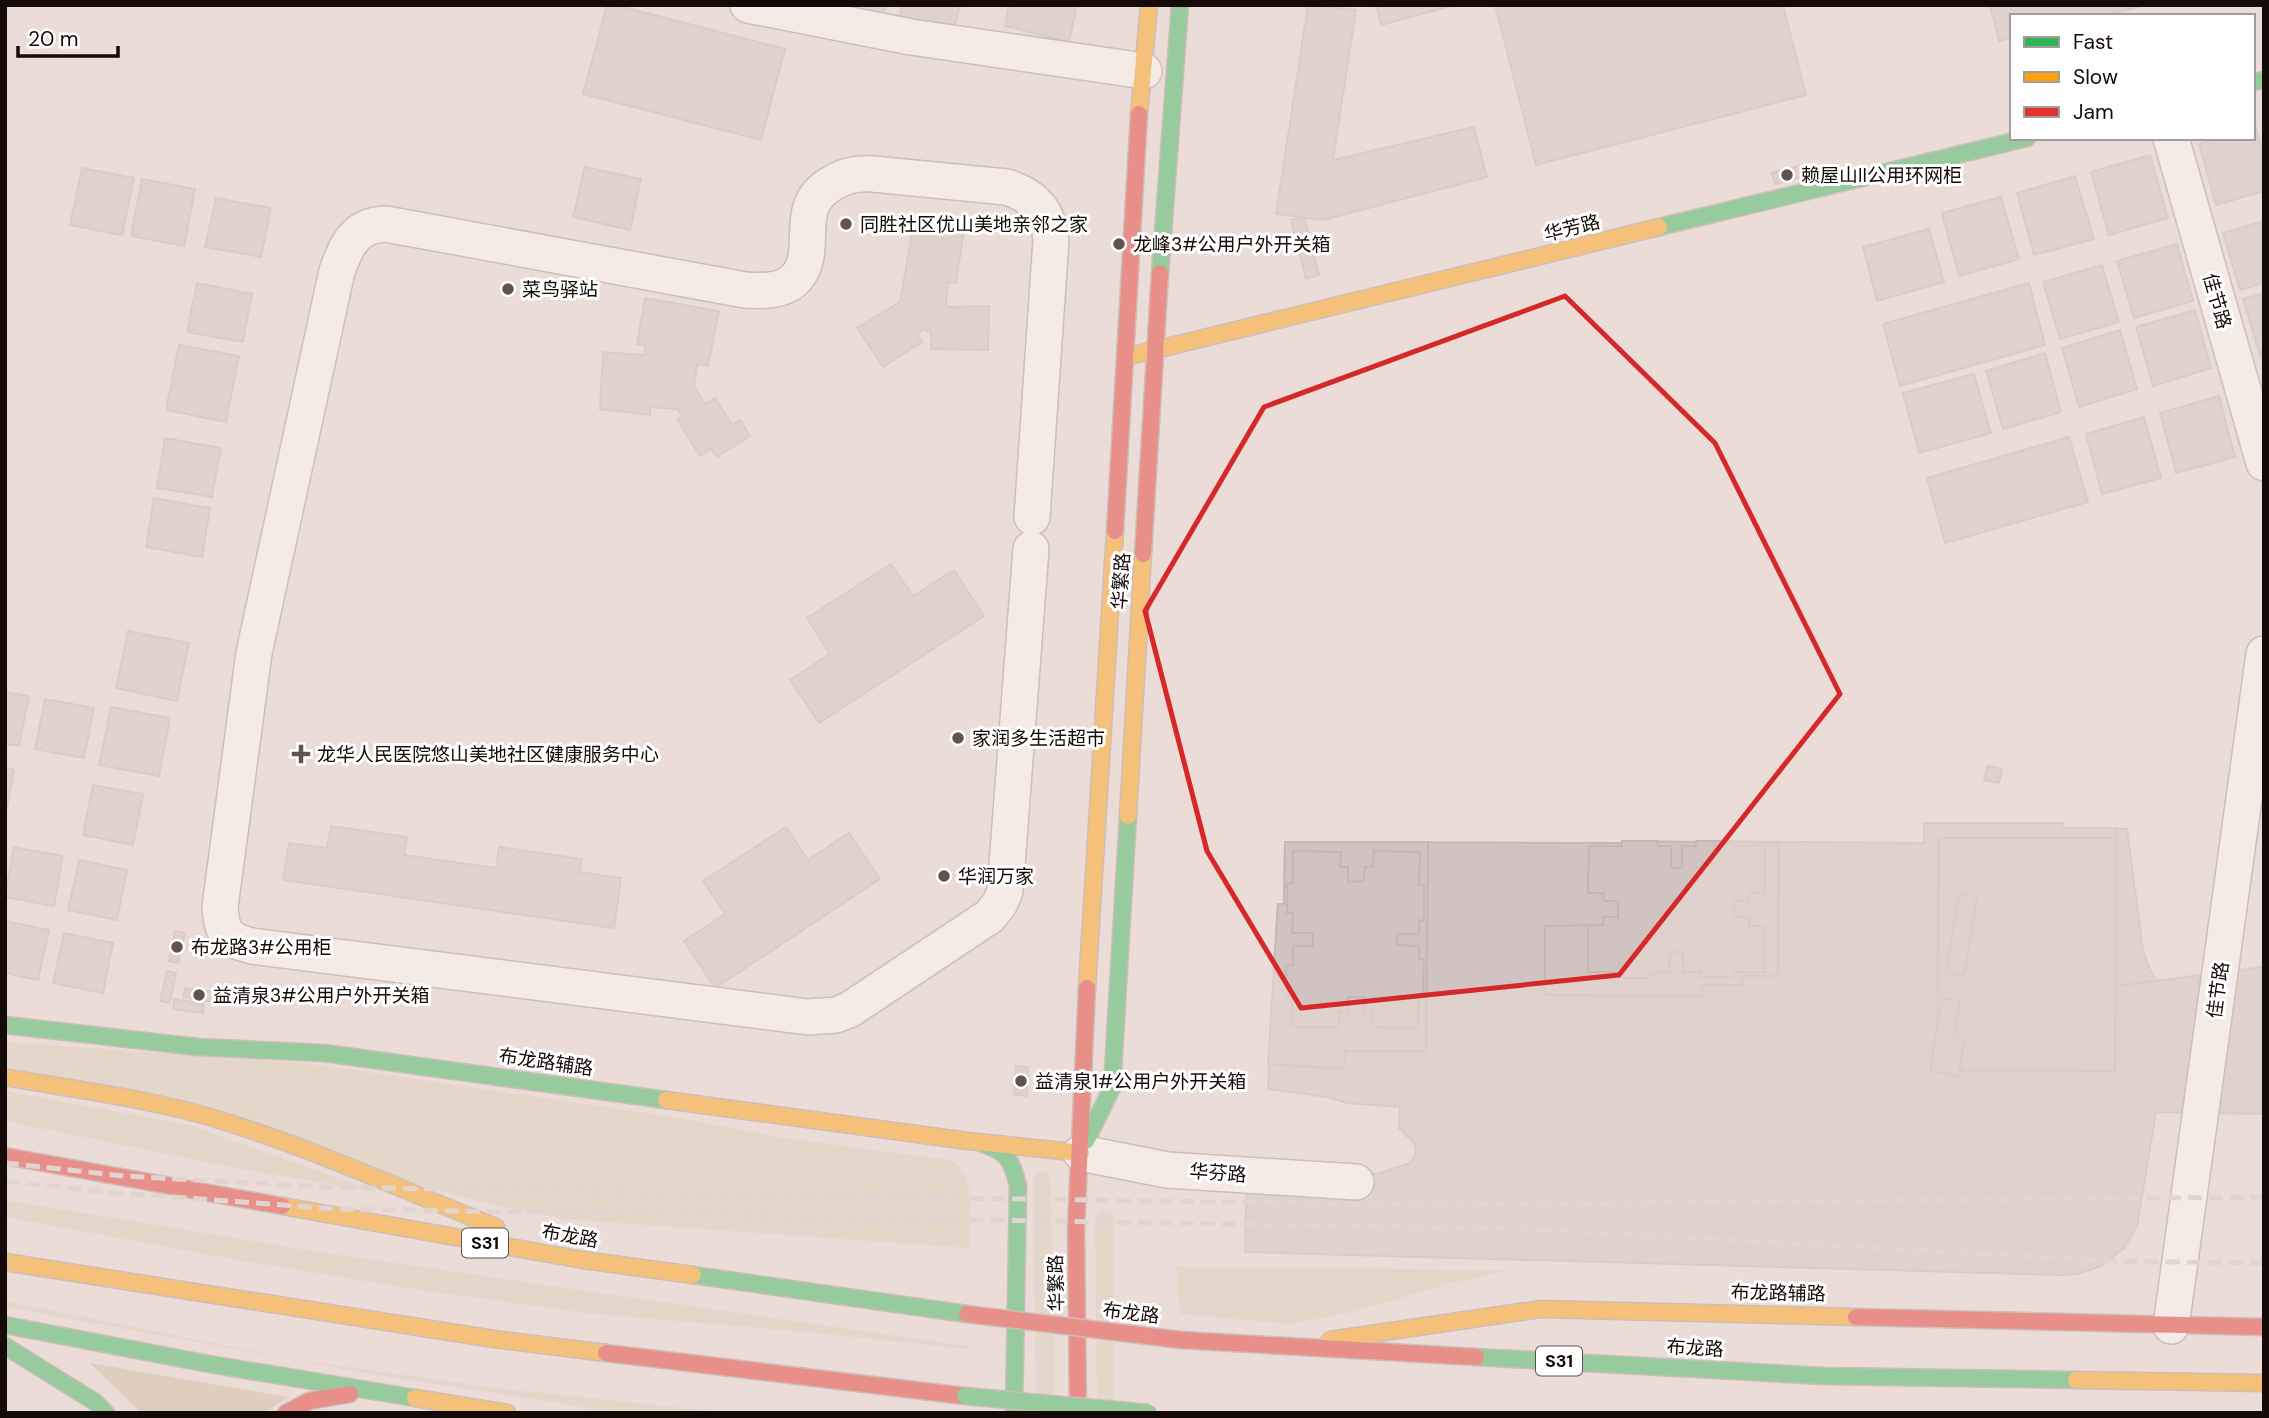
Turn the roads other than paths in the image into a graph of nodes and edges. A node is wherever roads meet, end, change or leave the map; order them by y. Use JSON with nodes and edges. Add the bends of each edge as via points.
{"nodes":[{"id":1,"x":748,"y":5,"type":"edge"},
{"id":2,"x":1149,"y":5,"type":"edge"},
{"id":3,"x":1180,"y":5,"type":"edge"},
{"id":4,"x":1144,"y":71,"type":"junction"},
{"id":5,"x":2019,"y":140,"type":"edge"},
{"id":6,"x":2172,"y":140,"type":"edge"},
{"id":7,"x":1157,"y":351,"type":"junction"},
{"id":8,"x":1126,"y":357,"type":"junction"},
{"id":9,"x":2264,"y":463,"type":"edge"},
{"id":10,"x":1032,"y":533,"type":"joint"},
{"id":11,"x":2264,"y":654,"type":"edge"},
{"id":12,"x":5,"y":1025,"type":"edge"},
{"id":13,"x":5,"y":1077,"type":"edge"},
{"id":14,"x":981,"y":1143,"type":"junction"},
{"id":15,"x":1081,"y":1153,"type":"junction"},
{"id":16,"x":5,"y":1156,"type":"edge"},
{"id":17,"x":1356,"y":1182,"type":"dead end"},
{"id":18,"x":583,"y":1260,"type":"junction"},
{"id":19,"x":5,"y":1262,"type":"edge"},
{"id":20,"x":5,"y":1325,"type":"edge"},
{"id":21,"x":2171,"y":1326,"type":"junction"},
{"id":22,"x":2264,"y":1327,"type":"edge"},
{"id":23,"x":5,"y":1346,"type":"edge"},
{"id":24,"x":1295,"y":1346,"type":"junction"},
{"id":25,"x":2264,"y":1383,"type":"edge"},
{"id":26,"x":380,"y":1391,"type":"junction"},
{"id":27,"x":106,"y":1413,"type":"edge"},
{"id":28,"x":286,"y":1413,"type":"edge"},
{"id":29,"x":507,"y":1413,"type":"edge"},
{"id":30,"x":1014,"y":1413,"type":"edge"},
{"id":31,"x":1078,"y":1413,"type":"edge"},
{"id":32,"x":1149,"y":1413,"type":"edge"}],
"edges":[{"from":1,"to":4,"type":"street","via":[[911,37]]},
{"from":2,"to":4,"type":"main road","name":"华繁路"},
{"from":3,"to":7,"type":"main road","name":"华繁路"},
{"from":4,"to":8,"type":"main road","name":"华繁路"},
{"from":5,"to":7,"type":"main road","name":"华芳路"},
{"from":6,"to":9,"type":"street","name":"佳节路"},
{"from":7,"to":8,"type":"main road","name":"华芳路"},
{"from":7,"to":15,"type":"main road","name":"华繁路","via":[[1112,1088]]},
{"from":8,"to":15,"type":"main road","name":"华繁路","via":[[1081,1082]]},
{"from":10,"to":10,"type":"street","via":[[1051,240],[1047,218],[1029,196],[1006,187],[863,173],[837,180],[814,196],[804,262],[797,278],[768,291],[373,224],[349,243],[337,271],[254,653],[220,907],[225,933],[234,942],[253,946],[808,1017],[836,1016],[849,1010],[990,916],[1005,891]]},
{"from":11,"to":21,"type":"street","name":"佳节路"},
{"from":12,"to":14,"type":"main road","name":"布龙路辅路","via":[[117,1039],[324,1053]]},
{"from":13,"to":18,"type":"main road","via":[[146,1100],[214,1118]]},
{"from":14,"to":15,"type":"main road","name":"布龙路辅路"},
{"from":14,"to":30,"type":"main road","via":[[1009,1155],[1018,1186]]},
{"from":15,"to":17,"type":"street","name":"华芬路","via":[[1167,1170]]},
{"from":15,"to":31,"type":"main road","name":"华繁路","via":[[1076,1228]]},
{"from":16,"to":18,"type":"main road","name":"布龙路","number":"S31"},
{"from":18,"to":24,"type":"main road","name":"布龙路","number":"S31","bridge":true,"via":[[1181,1340]]},
{"from":19,"to":32,"type":"main road","bridge":true,"via":[[494,1339],[965,1396]]},
{"from":20,"to":26,"type":"main road"},
{"from":21,"to":22,"type":"main road","name":"布龙路辅路"},
{"from":21,"to":24,"type":"main road","name":"布龙路辅路","via":[[1541,1309]]},
{"from":23,"to":27,"type":"main road"},
{"from":24,"to":25,"type":"main road","name":"布龙路","number":"S31","via":[[1824,1376]]},
{"from":26,"to":28,"type":"main road","via":[[309,1401]]},
{"from":26,"to":29,"type":"main road"}]}
